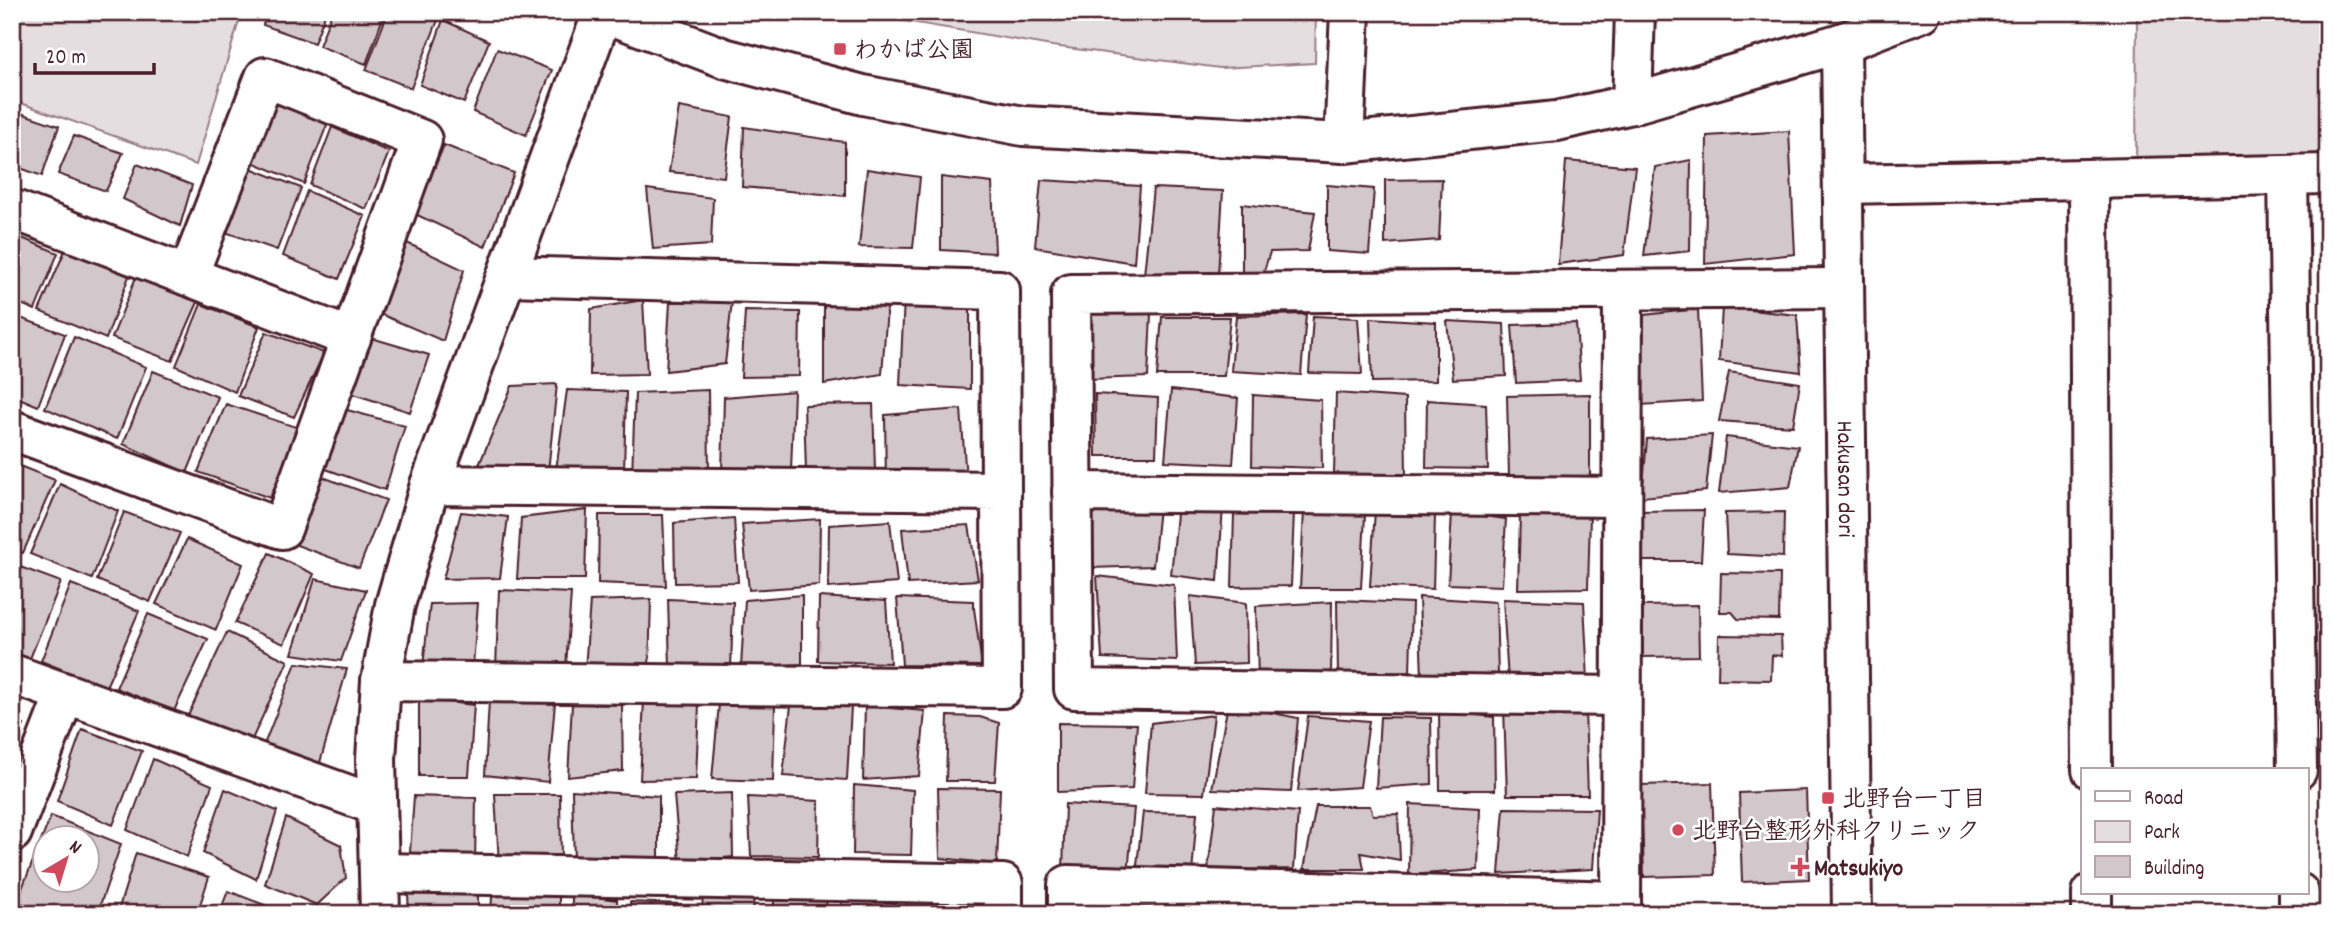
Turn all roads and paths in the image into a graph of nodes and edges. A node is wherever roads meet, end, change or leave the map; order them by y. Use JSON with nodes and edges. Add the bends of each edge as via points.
{"nodes":[{"id":1,"x":603,"y":12,"type":"edge"},
{"id":2,"x":1350,"y":12,"type":"edge"},
{"id":3,"x":1635,"y":12,"type":"edge"},
{"id":4,"x":1922,"y":12,"type":"edge"},
{"id":5,"x":1841,"y":43,"type":"junction"},
{"id":6,"x":1632,"y":104,"type":"junction"},
{"id":7,"x":1344,"y":143,"type":"junction"},
{"id":8,"x":2288,"y":174,"type":"junction"},
{"id":9,"x":2328,"y":174,"type":"edge"},
{"id":10,"x":2089,"y":179,"type":"junction"},
{"id":11,"x":1843,"y":184,"type":"junction"},
{"id":12,"x":12,"y":209,"type":"edge"},
{"id":13,"x":188,"y":276,"type":"junction"},
{"id":14,"x":507,"y":276,"type":"junction"},
{"id":15,"x":1844,"y":288,"type":"junction"},
{"id":16,"x":1623,"y":290,"type":"junction"},
{"id":17,"x":351,"y":338,"type":"junction"},
{"id":18,"x":12,"y":430,"type":"edge"},
{"id":19,"x":430,"y":485,"type":"junction"},
{"id":20,"x":1001,"y":491,"type":"junction"},
{"id":21,"x":1072,"y":492,"type":"junction"},
{"id":22,"x":1622,"y":497,"type":"junction"},
{"id":23,"x":12,"y":674,"type":"edge"},
{"id":24,"x":381,"y":681,"type":"junction"},
{"id":25,"x":65,"y":694,"type":"junction"},
{"id":26,"x":1621,"y":696,"type":"junction"},
{"id":27,"x":2092,"y":768,"type":"edge"},
{"id":28,"x":2297,"y":768,"type":"edge"},
{"id":29,"x":376,"y":805,"type":"junction"},
{"id":30,"x":12,"y":831,"type":"edge"},
{"id":31,"x":380,"y":873,"type":"junction"},
{"id":32,"x":2092,"y":894,"type":"edge"},
{"id":33,"x":2299,"y":894,"type":"edge"},
{"id":34,"x":1621,"y":907,"type":"edge"},
{"id":35,"x":380,"y":914,"type":"edge"},
{"id":36,"x":1003,"y":914,"type":"edge"},
{"id":37,"x":1068,"y":914,"type":"edge"},
{"id":38,"x":1852,"y":914,"type":"edge"},
{"id":39,"x":2092,"y":914,"type":"edge"},
{"id":40,"x":2299,"y":914,"type":"edge"}],
"edges":[{"from":1,"to":7,"type":"street","via":[[724,58],[863,95],[1023,127]]},
{"from":1,"to":14,"type":"street"},
{"from":2,"to":7,"type":"street"},
{"from":3,"to":6,"type":"street"},
{"from":4,"to":5,"type":"street"},
{"from":5,"to":6,"type":"street"},
{"from":5,"to":11,"type":"street","name":"Hakusan dori"},
{"from":6,"to":7,"type":"street","via":[[1557,121]]},
{"from":8,"to":9,"type":"street"},
{"from":8,"to":10,"type":"street"},
{"from":8,"to":28,"type":"street"},
{"from":10,"to":11,"type":"street"},
{"from":10,"to":27,"type":"street"},
{"from":11,"to":15,"type":"street","name":"Hakusan dori"},
{"from":12,"to":13,"type":"street"},
{"from":13,"to":17,"type":"street"},
{"from":13,"to":17,"type":"street","via":[[265,77],[422,140]]},
{"from":14,"to":19,"type":"street"},
{"from":14,"to":20,"type":"street","via":[[1000,290]]},
{"from":15,"to":16,"type":"street"},
{"from":15,"to":38,"type":"street","name":"Hakusan dori"},
{"from":16,"to":21,"type":"street","via":[[1071,294]]},
{"from":16,"to":22,"type":"street"},
{"from":17,"to":18,"type":"street","via":[[282,529]]},
{"from":19,"to":20,"type":"street"},
{"from":19,"to":24,"type":"street","via":[[395,605]]},
{"from":20,"to":24,"type":"street","via":[[1002,688]]},
{"from":21,"to":22,"type":"street"},
{"from":21,"to":26,"type":"street","via":[[1074,690]]},
{"from":22,"to":26,"type":"street"},
{"from":23,"to":25,"type":"street"},
{"from":24,"to":29,"type":"street"},
{"from":25,"to":29,"type":"street"},
{"from":25,"to":30,"type":"street"},
{"from":26,"to":34,"type":"street"},
{"from":29,"to":31,"type":"street"},
{"from":31,"to":35,"type":"street"},
{"from":31,"to":36,"type":"street","via":[[1003,884]]},
{"from":32,"to":39,"type":"street"},
{"from":33,"to":40,"type":"street"},
{"from":34,"to":37,"type":"street","via":[[1068,885]]}]}
